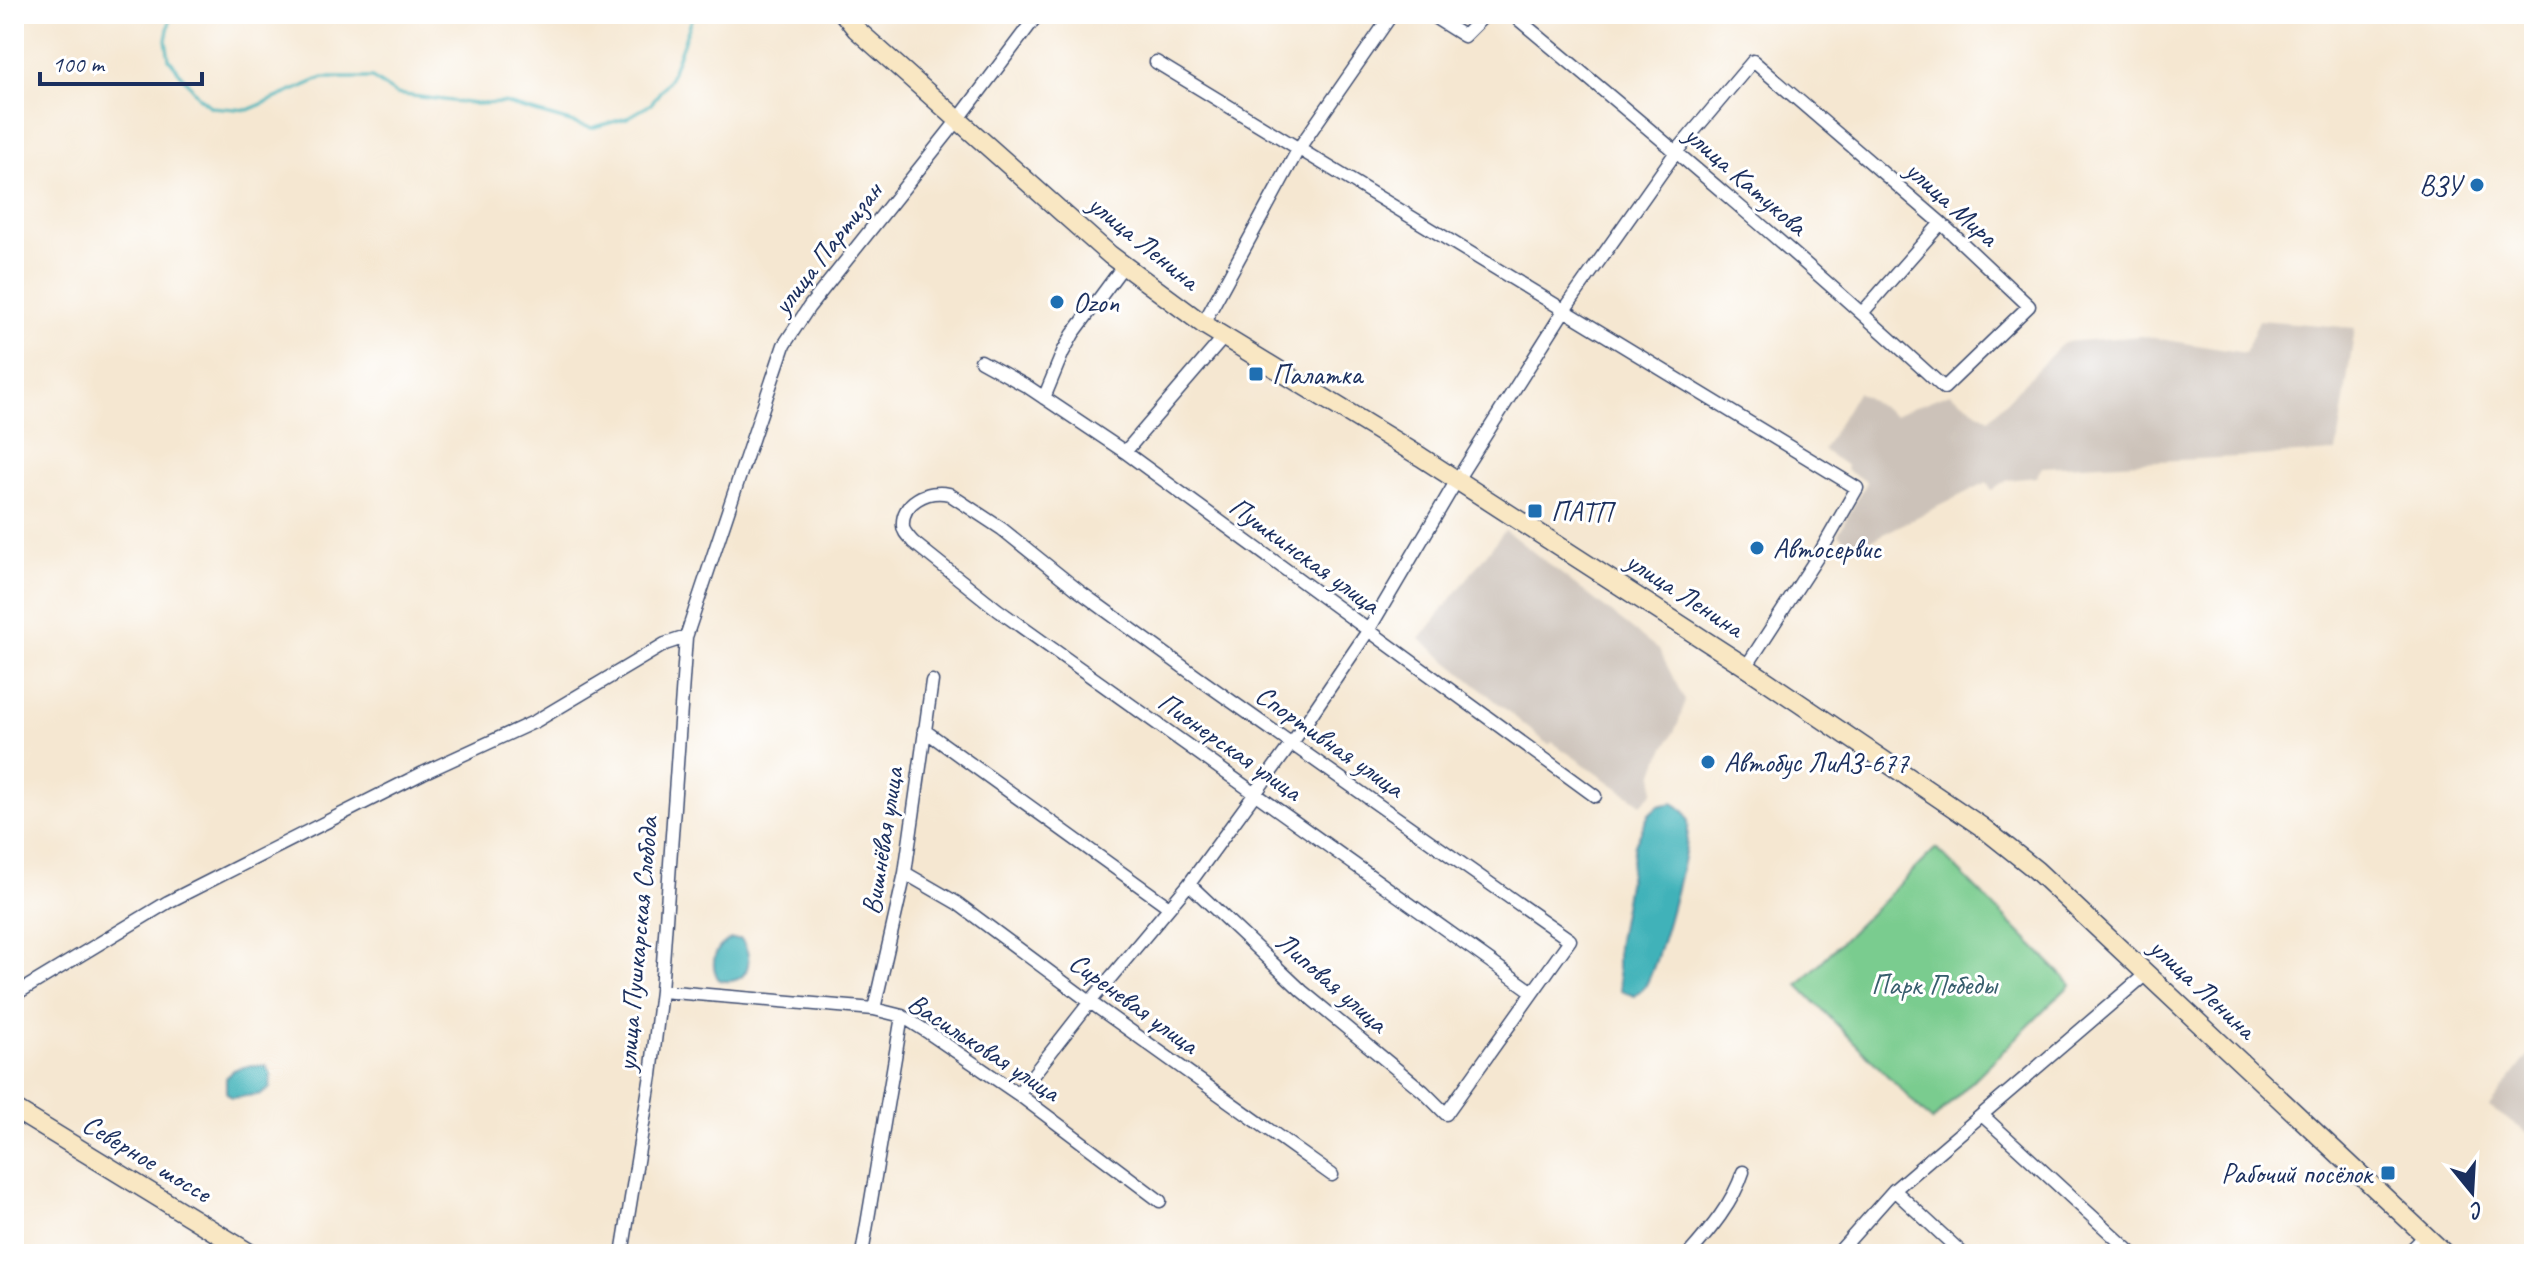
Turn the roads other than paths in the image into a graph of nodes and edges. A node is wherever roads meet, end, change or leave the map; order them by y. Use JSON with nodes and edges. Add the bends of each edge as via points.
{"nodes":[{"id":1,"x":1038,"y":14,"type":"edge"},
{"id":2,"x":1392,"y":14,"type":"edge"},
{"id":3,"x":1429,"y":14,"type":"edge"},
{"id":4,"x":1486,"y":14,"type":"edge"},
{"id":5,"x":1512,"y":14,"type":"edge"},
{"id":6,"x":849,"y":19,"type":"edge"},
{"id":7,"x":1156,"y":62,"type":"dead end"},
{"id":8,"x":958,"y":120,"type":"junction"},
{"id":9,"x":1299,"y":148,"type":"junction"},
{"id":10,"x":1676,"y":152,"type":"junction"},
{"id":11,"x":1941,"y":223,"type":"junction"},
{"id":12,"x":1124,"y":265,"type":"junction"},
{"id":13,"x":1565,"y":309,"type":"junction"},
{"id":14,"x":1862,"y":313,"type":"junction"},
{"id":15,"x":1203,"y":324,"type":"junction"},
{"id":16,"x":1224,"y":337,"type":"junction"},
{"id":17,"x":981,"y":361,"type":"dead end"},
{"id":18,"x":1944,"y":388,"type":"joint"},
{"id":19,"x":1044,"y":398,"type":"junction"},
{"id":20,"x":1125,"y":452,"type":"junction"},
{"id":21,"x":1457,"y":480,"type":"junction"},
{"id":22,"x":904,"y":531,"type":"joint"},
{"id":23,"x":1368,"y":631,"type":"junction"},
{"id":24,"x":686,"y":637,"type":"junction"},
{"id":25,"x":1746,"y":667,"type":"junction"},
{"id":26,"x":932,"y":681,"type":"dead end"},
{"id":27,"x":924,"y":730,"type":"junction"},
{"id":28,"x":1292,"y":743,"type":"junction"},
{"id":29,"x":1255,"y":793,"type":"junction"},
{"id":30,"x":1595,"y":796,"type":"dead end"},
{"id":31,"x":905,"y":873,"type":"junction"},
{"id":32,"x":1189,"y":884,"type":"junction"},
{"id":33,"x":1169,"y":907,"type":"junction"},
{"id":34,"x":2146,"y":974,"type":"junction"},
{"id":35,"x":661,"y":991,"type":"junction"},
{"id":36,"x":1533,"y":992,"type":"junction"},
{"id":37,"x":14,"y":995,"type":"edge"},
{"id":38,"x":1090,"y":1002,"type":"junction"},
{"id":39,"x":874,"y":1009,"type":"junction"},
{"id":40,"x":902,"y":1016,"type":"junction"},
{"id":41,"x":1018,"y":1094,"type":"junction"},
{"id":42,"x":14,"y":1109,"type":"edge"},
{"id":43,"x":1446,"y":1114,"type":"joint"},
{"id":44,"x":1982,"y":1115,"type":"junction"},
{"id":45,"x":1743,"y":1172,"type":"dead end"},
{"id":46,"x":1332,"y":1175,"type":"dead end"},
{"id":47,"x":1894,"y":1190,"type":"junction"},
{"id":48,"x":1160,"y":1201,"type":"dead end"},
{"id":49,"x":2426,"y":1235,"type":"junction"},
{"id":50,"x":251,"y":1254,"type":"edge"},
{"id":51,"x":622,"y":1254,"type":"edge"},
{"id":52,"x":862,"y":1254,"type":"edge"},
{"id":53,"x":1689,"y":1254,"type":"edge"},
{"id":54,"x":1837,"y":1254,"type":"edge"},
{"id":55,"x":1963,"y":1254,"type":"edge"},
{"id":56,"x":2133,"y":1254,"type":"edge"},
{"id":57,"x":2407,"y":1254,"type":"edge"},
{"id":58,"x":2445,"y":1254,"type":"edge"}],
"edges":[{"from":1,"to":8,"type":"street","name":"улица Партизан"},
{"from":2,"to":9,"type":"street"},
{"from":3,"to":4,"type":"street","via":[[1464,36]]},
{"from":5,"to":10,"type":"street","name":"улица Катукова"},
{"from":6,"to":8,"type":"main road","name":"улица Ленина"},
{"from":7,"to":9,"type":"street"},
{"from":8,"to":12,"type":"main road","name":"улица Ленина"},
{"from":8,"to":24,"type":"street","name":"улица Партизан","via":[[784,345]]},
{"from":9,"to":13,"type":"street"},
{"from":9,"to":15,"type":"street"},
{"from":10,"to":11,"type":"street","name":"улица Мира","via":[[1753,61]]},
{"from":10,"to":13,"type":"street"},
{"from":10,"to":14,"type":"street","name":"улица Катукова"},
{"from":11,"to":14,"type":"street"},
{"from":11,"to":18,"type":"street","name":"улица Мира","via":[[2029,306]]},
{"from":12,"to":15,"type":"main road","name":"улица Ленина"},
{"from":12,"to":19,"type":"street","via":[[1073,334]]},
{"from":13,"to":21,"type":"street"},
{"from":13,"to":25,"type":"street","via":[[1857,488]]},
{"from":14,"to":18,"type":"street","name":"улица Катукова"},
{"from":15,"to":16,"type":"main road","name":"улица Ленина"},
{"from":16,"to":20,"type":"street"},
{"from":16,"to":21,"type":"main road","name":"улица Ленина"},
{"from":17,"to":19,"type":"street","name":"Пушкинская улица"},
{"from":19,"to":20,"type":"street","name":"Пушкинская улица"},
{"from":20,"to":23,"type":"street","name":"Пушкинская улица"},
{"from":21,"to":23,"type":"street"},
{"from":21,"to":25,"type":"main road","name":"улица Ленина"},
{"from":22,"to":28,"type":"street","name":"Спортивная улица","via":[[902,523],[916,500],[928,493],[949,494]]},
{"from":22,"to":29,"type":"street","name":"Пионерская улица","via":[[998,610]]},
{"from":23,"to":28,"type":"street"},
{"from":23,"to":30,"type":"street","name":"Пушкинская улица"},
{"from":24,"to":35,"type":"street","name":"улица Пушкарская Слобода"},
{"from":24,"to":37,"type":"street","via":[[665,644],[536,721],[168,902]]},
{"from":25,"to":34,"type":"main road","name":"улица Ленина","via":[[1982,827],[2036,870]]},
{"from":26,"to":27,"type":"street","name":"Вишнёвая улица"},
{"from":27,"to":31,"type":"street","name":"Вишнёвая улица"},
{"from":27,"to":33,"type":"street"},
{"from":28,"to":29,"type":"street"},
{"from":28,"to":36,"type":"street","name":"Спортивная улица","via":[[1570,940]]},
{"from":29,"to":32,"type":"street"},
{"from":29,"to":36,"type":"street","name":"Пионерская улица"},
{"from":31,"to":38,"type":"street","name":"Сиреневая улица","via":[[957,903]]},
{"from":31,"to":39,"type":"street","name":"Вишнёвая улица"},
{"from":32,"to":33,"type":"street"},
{"from":32,"to":43,"type":"street","name":"Липовая улица","via":[[1302,991]]},
{"from":33,"to":38,"type":"street"},
{"from":34,"to":44,"type":"street"},
{"from":34,"to":49,"type":"main road","name":"улица Ленина"},
{"from":35,"to":39,"type":"street","name":"Васильковая улица"},
{"from":35,"to":51,"type":"street","name":"улица Пушкарская Слобода"},
{"from":36,"to":43,"type":"street","name":"Спортивная улица"},
{"from":38,"to":41,"type":"street"},
{"from":38,"to":46,"type":"street","name":"Сиреневая улица"},
{"from":39,"to":40,"type":"street","name":"Васильковая улица"},
{"from":40,"to":41,"type":"street","name":"Васильковая улица"},
{"from":40,"to":52,"type":"street"},
{"from":41,"to":48,"type":"street","name":"Васильковая улица"},
{"from":42,"to":50,"type":"main road","name":"Северное шоссе"},
{"from":44,"to":47,"type":"street"},
{"from":44,"to":56,"type":"street"},
{"from":45,"to":53,"type":"street","via":[[1714,1224]]},
{"from":47,"to":54,"type":"street"},
{"from":47,"to":55,"type":"street"},
{"from":49,"to":57,"type":"street"},
{"from":49,"to":58,"type":"main road","name":"улица Ленина"}]}
